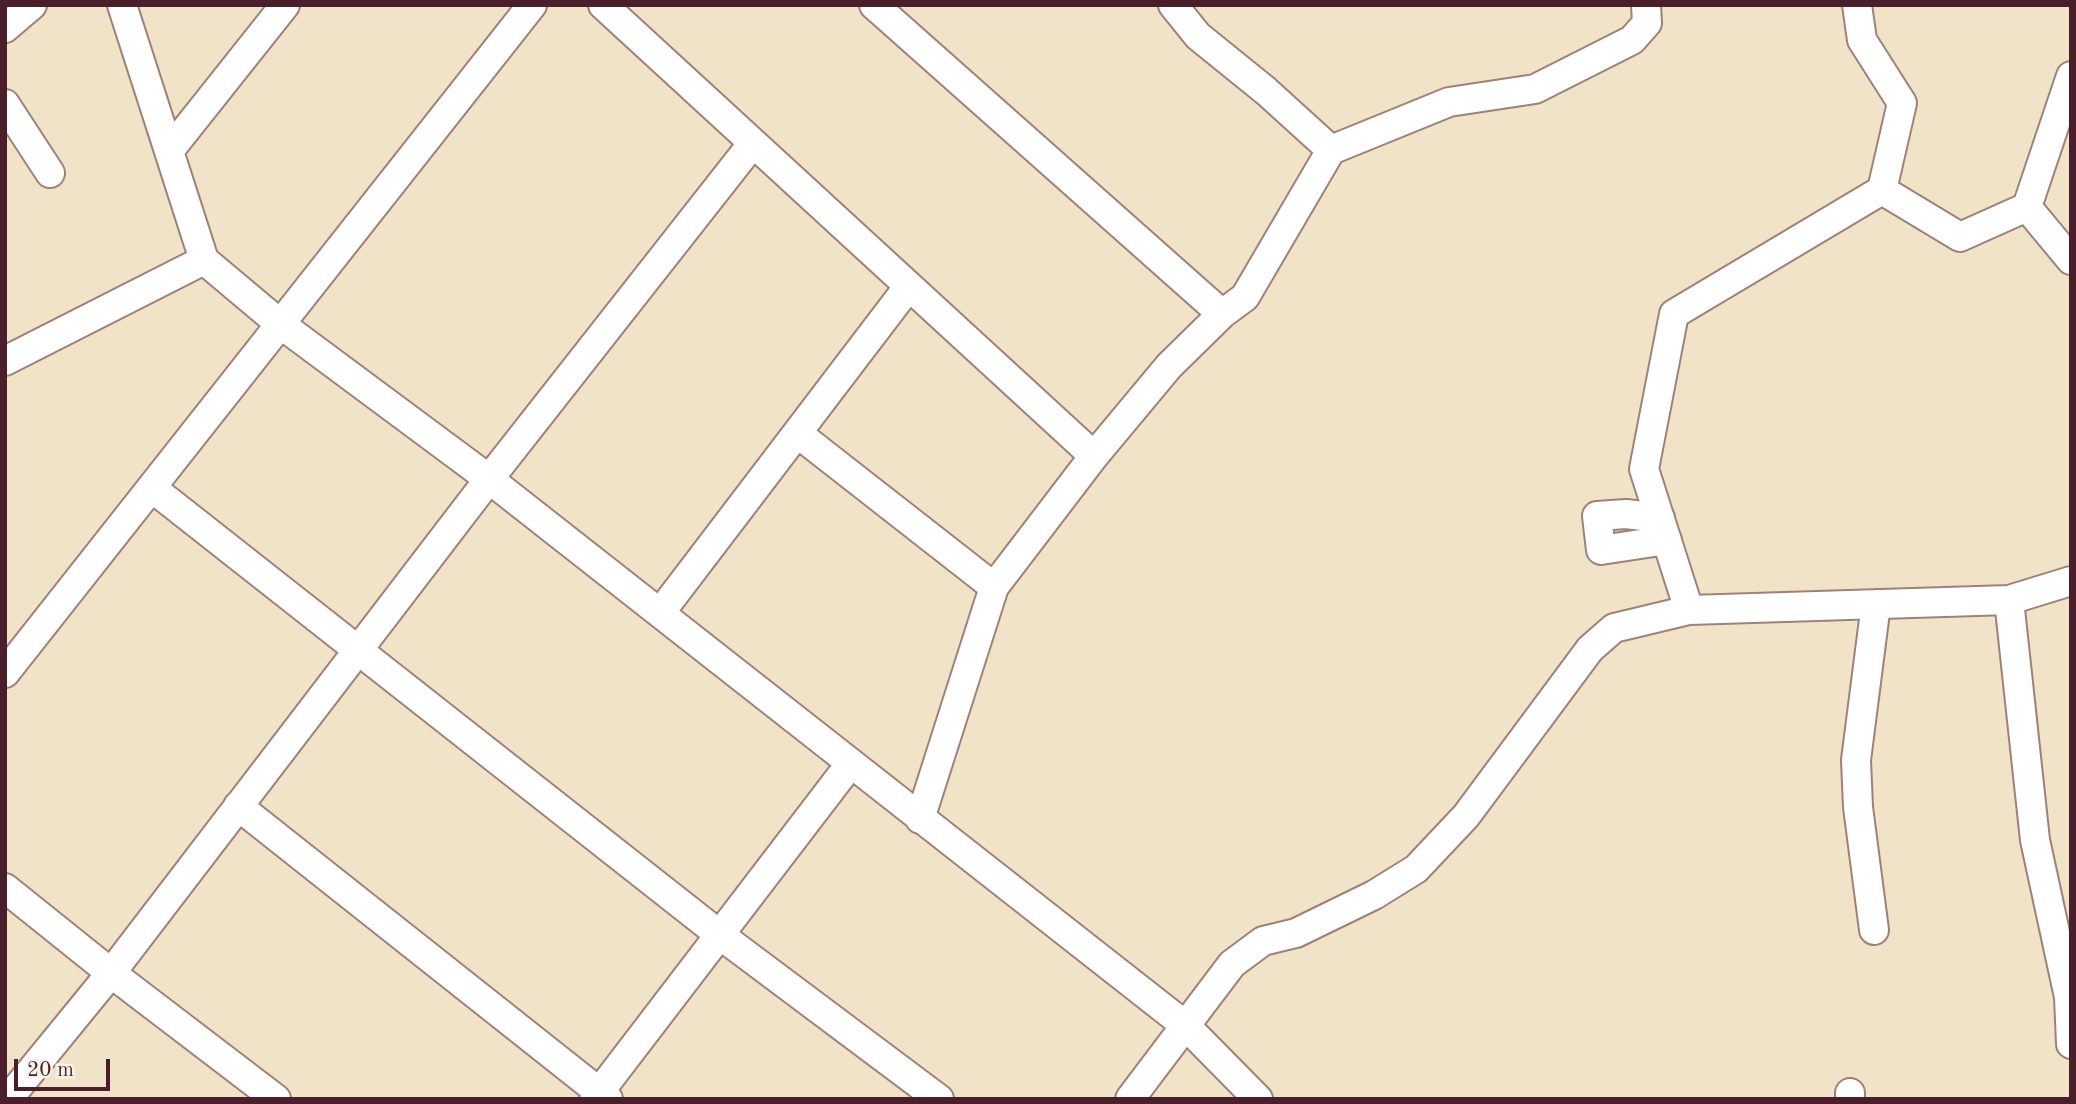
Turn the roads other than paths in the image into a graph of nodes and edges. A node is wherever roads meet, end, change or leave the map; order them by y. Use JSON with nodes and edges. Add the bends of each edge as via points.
{"nodes":[{"id":1,"x":32,"y":5,"type":"edge"},
{"id":2,"x":122,"y":5,"type":"edge"},
{"id":3,"x":285,"y":5,"type":"edge"},
{"id":4,"x":532,"y":5,"type":"edge"},
{"id":5,"x":874,"y":5,"type":"edge"},
{"id":6,"x":1173,"y":5,"type":"edge"},
{"id":7,"x":1646,"y":5,"type":"edge"},
{"id":8,"x":1857,"y":5,"type":"edge"},
{"id":9,"x":615,"y":9,"type":"edge"},
{"id":10,"x":5,"y":28,"type":"edge"},
{"id":11,"x":2071,"y":76,"type":"edge"},
{"id":12,"x":5,"y":104,"type":"edge"},
{"id":13,"x":754,"y":143,"type":"junction"},
{"id":14,"x":1331,"y":150,"type":"junction"},
{"id":15,"x":169,"y":151,"type":"junction"},
{"id":16,"x":50,"y":173,"type":"dead end"},
{"id":17,"x":1882,"y":190,"type":"junction"},
{"id":18,"x":2027,"y":206,"type":"junction"},
{"id":19,"x":204,"y":260,"type":"junction"},
{"id":20,"x":2071,"y":260,"type":"edge"},
{"id":21,"x":909,"y":286,"type":"junction"},
{"id":22,"x":1222,"y":314,"type":"junction"},
{"id":23,"x":279,"y":323,"type":"junction"},
{"id":24,"x":5,"y":361,"type":"edge"},
{"id":25,"x":797,"y":433,"type":"junction"},
{"id":26,"x":1094,"y":456,"type":"junction"},
{"id":27,"x":489,"y":479,"type":"junction"},
{"id":28,"x":152,"y":488,"type":"junction"},
{"id":29,"x":2071,"y":582,"type":"edge"},
{"id":30,"x":994,"y":587,"type":"junction"},
{"id":31,"x":2009,"y":600,"type":"junction"},
{"id":32,"x":1876,"y":604,"type":"junction"},
{"id":33,"x":1689,"y":610,"type":"junction"},
{"id":34,"x":660,"y":613,"type":"junction"},
{"id":35,"x":358,"y":649,"type":"junction"},
{"id":36,"x":5,"y":673,"type":"edge"},
{"id":37,"x":851,"y":764,"type":"junction"},
{"id":38,"x":238,"y":806,"type":"junction"},
{"id":39,"x":920,"y":819,"type":"junction"},
{"id":40,"x":5,"y":888,"type":"edge"},
{"id":41,"x":1874,"y":930,"type":"dead end"},
{"id":42,"x":720,"y":935,"type":"junction"},
{"id":43,"x":111,"y":973,"type":"junction"},
{"id":44,"x":2070,"y":997,"type":"edge"},
{"id":45,"x":1186,"y":1026,"type":"junction"},
{"id":46,"x":2071,"y":1044,"type":"edge"},
{"id":47,"x":601,"y":1097,"type":"edge"},
{"id":48,"x":8,"y":1099,"type":"edge"},
{"id":49,"x":276,"y":1099,"type":"edge"},
{"id":50,"x":939,"y":1099,"type":"edge"},
{"id":51,"x":1130,"y":1099,"type":"edge"},
{"id":52,"x":1258,"y":1099,"type":"edge"}],
"edges":[{"from":1,"to":10,"type":"street"},
{"from":2,"to":15,"type":"street"},
{"from":3,"to":15,"type":"street"},
{"from":4,"to":23,"type":"street"},
{"from":5,"to":22,"type":"street"},
{"from":6,"to":14,"type":"street","via":[[1198,36]]},
{"from":7,"to":14,"type":"street","via":[[1647,23],[1632,40],[1535,89],[1449,102]]},
{"from":8,"to":17,"type":"street","via":[[1862,40],[1902,103]]},
{"from":9,"to":13,"type":"street"},
{"from":11,"to":18,"type":"street"},
{"from":12,"to":16,"type":"street"},
{"from":13,"to":21,"type":"street"},
{"from":13,"to":27,"type":"street"},
{"from":14,"to":22,"type":"street","via":[[1245,297]]},
{"from":15,"to":19,"type":"street"},
{"from":17,"to":18,"type":"street","via":[[1960,237]]},
{"from":17,"to":33,"type":"street","via":[[1674,314],[1644,469]]},
{"from":18,"to":20,"type":"street"},
{"from":19,"to":23,"type":"street"},
{"from":19,"to":24,"type":"street"},
{"from":21,"to":25,"type":"street"},
{"from":21,"to":26,"type":"street"},
{"from":22,"to":26,"type":"street","via":[[1169,366]]},
{"from":23,"to":27,"type":"street"},
{"from":23,"to":28,"type":"street"},
{"from":25,"to":30,"type":"street"},
{"from":25,"to":34,"type":"street"},
{"from":26,"to":30,"type":"street"},
{"from":27,"to":34,"type":"street"},
{"from":27,"to":35,"type":"street"},
{"from":28,"to":35,"type":"street"},
{"from":28,"to":36,"type":"street"},
{"from":29,"to":31,"type":"street"},
{"from":30,"to":39,"type":"street"},
{"from":31,"to":32,"type":"street"},
{"from":31,"to":44,"type":"street","via":[[2035,840]]},
{"from":32,"to":33,"type":"street"},
{"from":32,"to":41,"type":"street","via":[[1856,760]]},
{"from":33,"to":45,"type":"street","via":[[1614,628],[1590,649],[1466,816],[1416,869],[1296,933],[1263,941],[1232,964]]},
{"from":34,"to":37,"type":"street"},
{"from":35,"to":38,"type":"street"},
{"from":35,"to":42,"type":"street"},
{"from":37,"to":39,"type":"street"},
{"from":37,"to":42,"type":"street"},
{"from":38,"to":43,"type":"street"},
{"from":38,"to":47,"type":"street"},
{"from":39,"to":45,"type":"street"},
{"from":40,"to":43,"type":"street"},
{"from":42,"to":47,"type":"street"},
{"from":42,"to":50,"type":"street"},
{"from":43,"to":48,"type":"street"},
{"from":43,"to":49,"type":"street"},
{"from":44,"to":46,"type":"street"},
{"from":45,"to":51,"type":"street"},
{"from":45,"to":52,"type":"street"}]}
